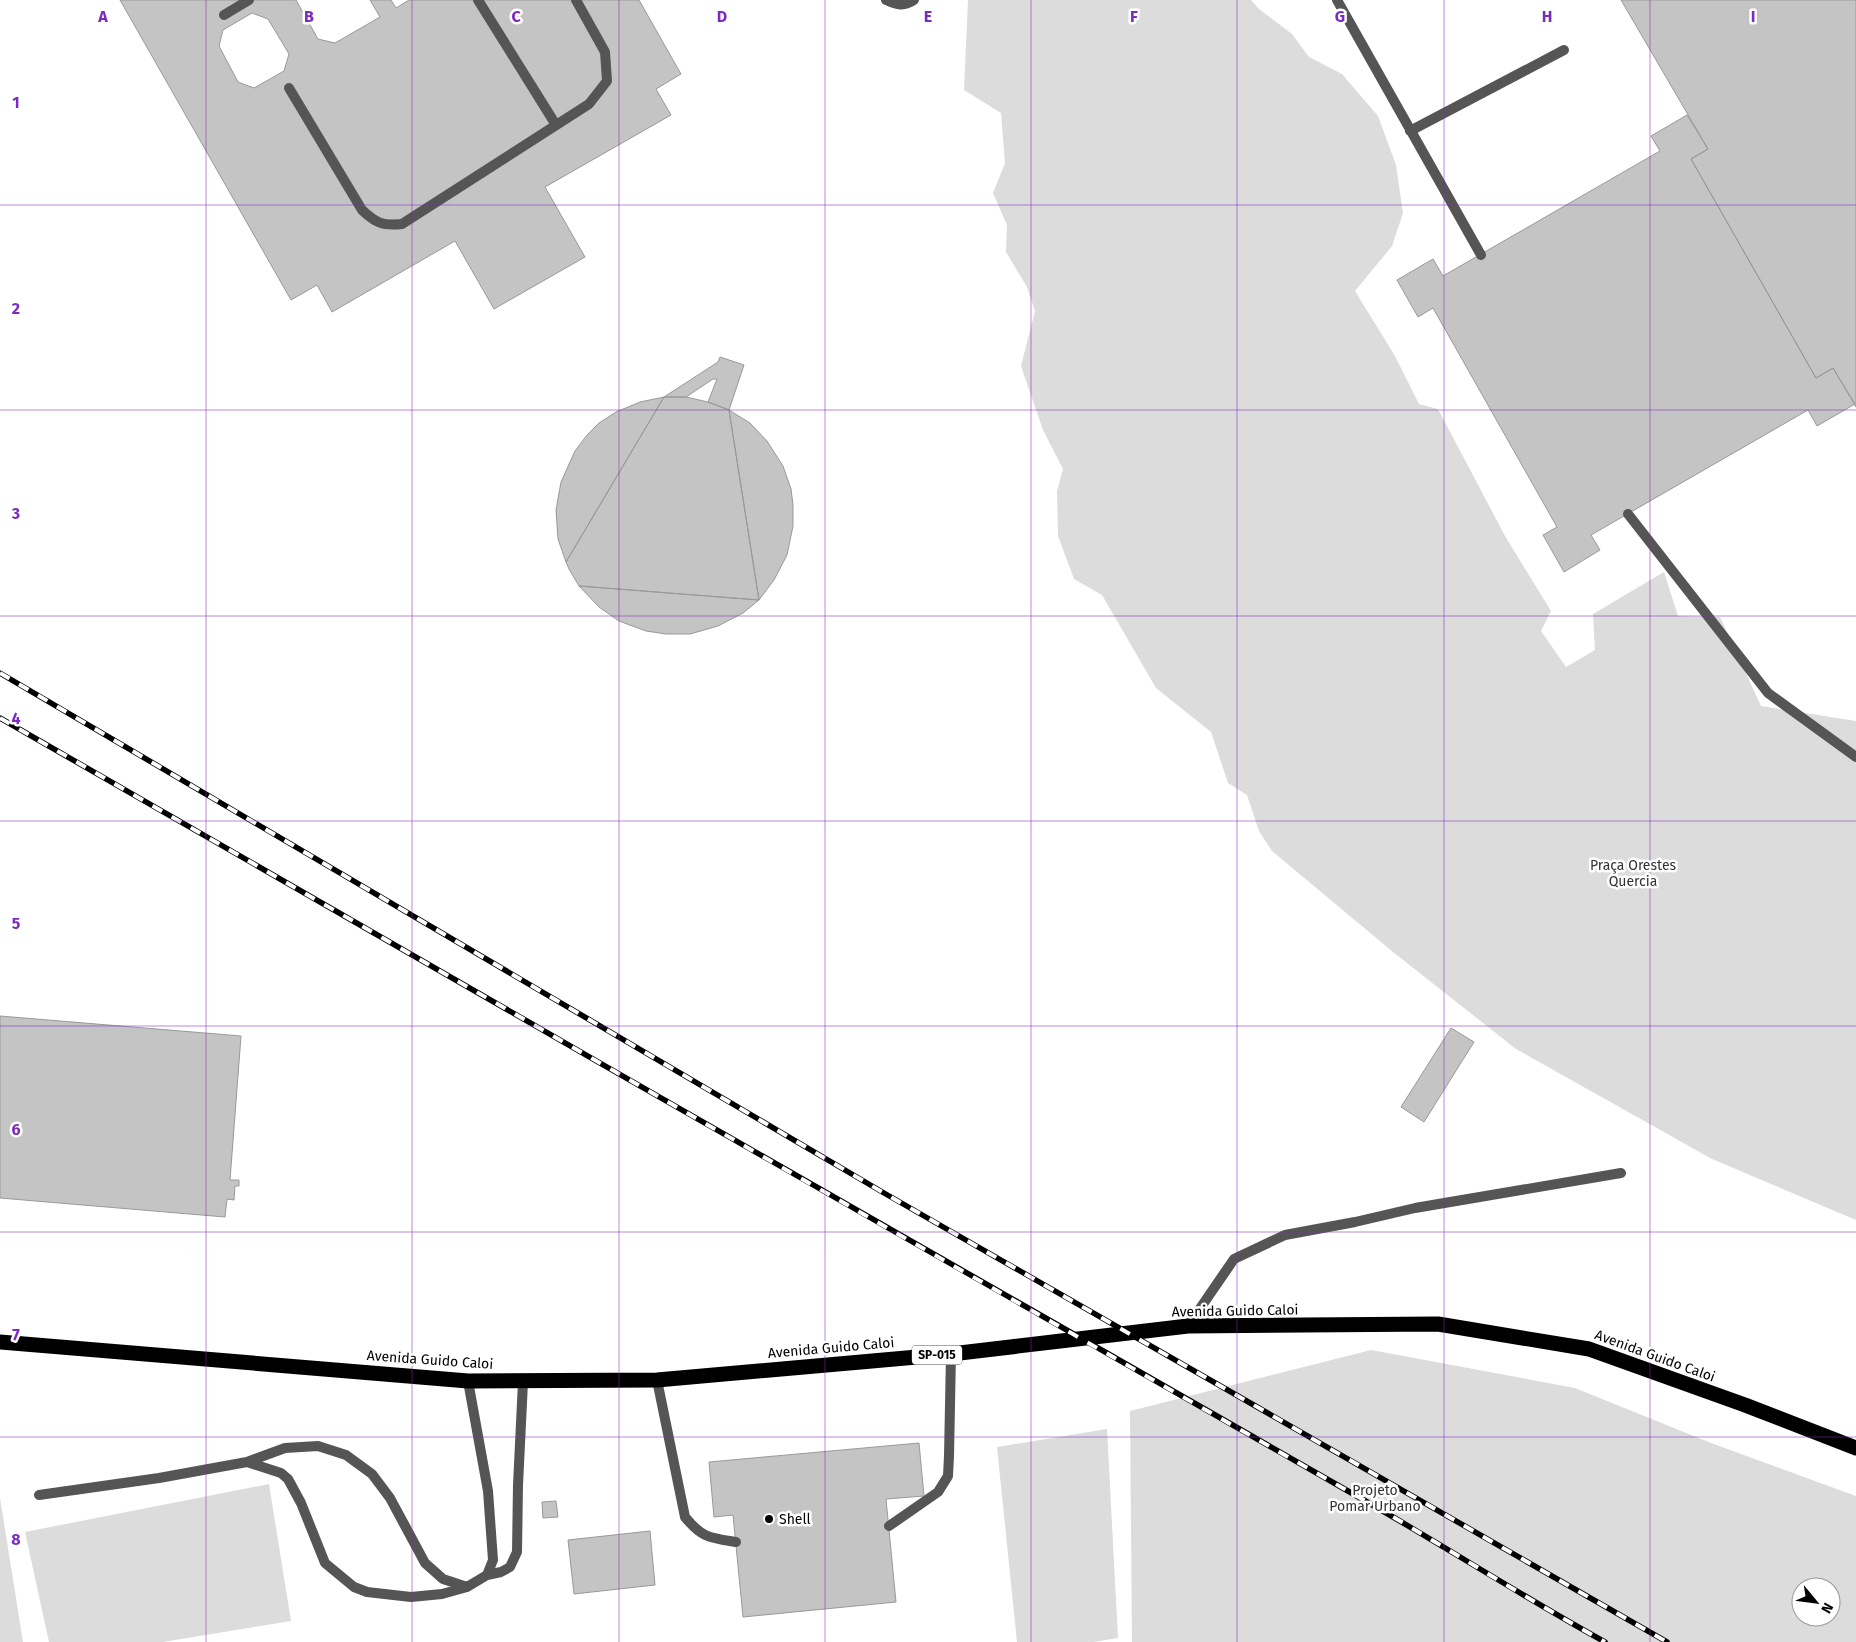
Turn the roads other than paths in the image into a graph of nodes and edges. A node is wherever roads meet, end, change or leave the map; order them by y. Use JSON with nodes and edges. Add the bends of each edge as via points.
{"nodes":[{"id":1,"x":249,"y":0,"type":"edge"},
{"id":2,"x":478,"y":0,"type":"edge"},
{"id":3,"x":576,"y":0,"type":"edge"},
{"id":4,"x":886,"y":0,"type":"edge"},
{"id":5,"x":914,"y":0,"type":"edge"},
{"id":6,"x":1337,"y":0,"type":"edge"},
{"id":7,"x":224,"y":15,"type":"dead end"},
{"id":8,"x":1564,"y":50,"type":"dead end"},
{"id":9,"x":289,"y":88,"type":"dead end"},
{"id":10,"x":556,"y":125,"type":"junction"},
{"id":11,"x":1410,"y":131,"type":"junction"},
{"id":12,"x":1481,"y":255,"type":"dead end"},
{"id":13,"x":1628,"y":514,"type":"dead end"},
{"id":14,"x":1856,"y":757,"type":"edge"},
{"id":15,"x":1621,"y":1173,"type":"dead end"},
{"id":16,"x":1188,"y":1326,"type":"junction"},
{"id":17,"x":0,"y":1342,"type":"edge"},
{"id":18,"x":951,"y":1354,"type":"junction"},
{"id":19,"x":657,"y":1380,"type":"junction"},
{"id":20,"x":468,"y":1381,"type":"junction"},
{"id":21,"x":524,"y":1382,"type":"junction"},
{"id":22,"x":1856,"y":1448,"type":"edge"},
{"id":23,"x":247,"y":1462,"type":"junction"},
{"id":24,"x":39,"y":1495,"type":"dead end"},
{"id":25,"x":889,"y":1526,"type":"dead end"},
{"id":26,"x":736,"y":1542,"type":"dead end"},
{"id":27,"x":487,"y":1575,"type":"junction"},
{"id":28,"x":467,"y":1588,"type":"junction"}],
"edges":[{"from":1,"to":7,"type":"lane"},
{"from":2,"to":10,"type":"lane"},
{"from":3,"to":10,"type":"lane","via":[[606,52],[607,81],[589,104]]},
{"from":4,"to":5,"type":"lane","via":[[896,5]]},
{"from":6,"to":11,"type":"lane"},
{"from":8,"to":11,"type":"lane"},
{"from":9,"to":10,"type":"lane","via":[[362,210],[374,221],[388,225],[402,224]]},
{"from":11,"to":12,"type":"lane"},
{"from":13,"to":14,"type":"lane","via":[[1768,693]]},
{"from":15,"to":16,"type":"lane","via":[[1415,1208],[1285,1235],[1234,1259]]},
{"from":16,"to":18,"type":"highway","name":"Avenida Guido Caloi","number":"SP-015"},
{"from":16,"to":22,"type":"highway","name":"Avenida Guido Caloi","number":"SP-015","via":[[1438,1324],[1589,1349]]},
{"from":17,"to":20,"type":"highway","name":"Avenida Guido Caloi","number":"SP-015"},
{"from":18,"to":19,"type":"highway","name":"Avenida Guido Caloi","number":"SP-015"},
{"from":18,"to":25,"type":"lane","via":[[948,1476],[938,1492]]},
{"from":19,"to":21,"type":"highway","name":"Avenida Guido Caloi","number":"SP-015"},
{"from":19,"to":26,"type":"lane","via":[[685,1517],[696,1531],[712,1539]]},
{"from":20,"to":21,"type":"highway","name":"Avenida Guido Caloi","number":"SP-015"},
{"from":20,"to":27,"type":"lane","via":[[488,1491],[493,1560]]},
{"from":21,"to":27,"type":"lane","via":[[517,1552],[510,1567]]},
{"from":23,"to":24,"type":"lane"},
{"from":23,"to":28,"type":"lane","via":[[285,1448],[318,1446],[346,1455],[372,1474],[390,1498],[425,1563],[442,1579]]},
{"from":23,"to":28,"type":"lane","via":[[280,1472],[288,1479],[325,1563],[354,1587],[366,1592],[410,1597]]},
{"from":27,"to":28,"type":"lane"}]}
